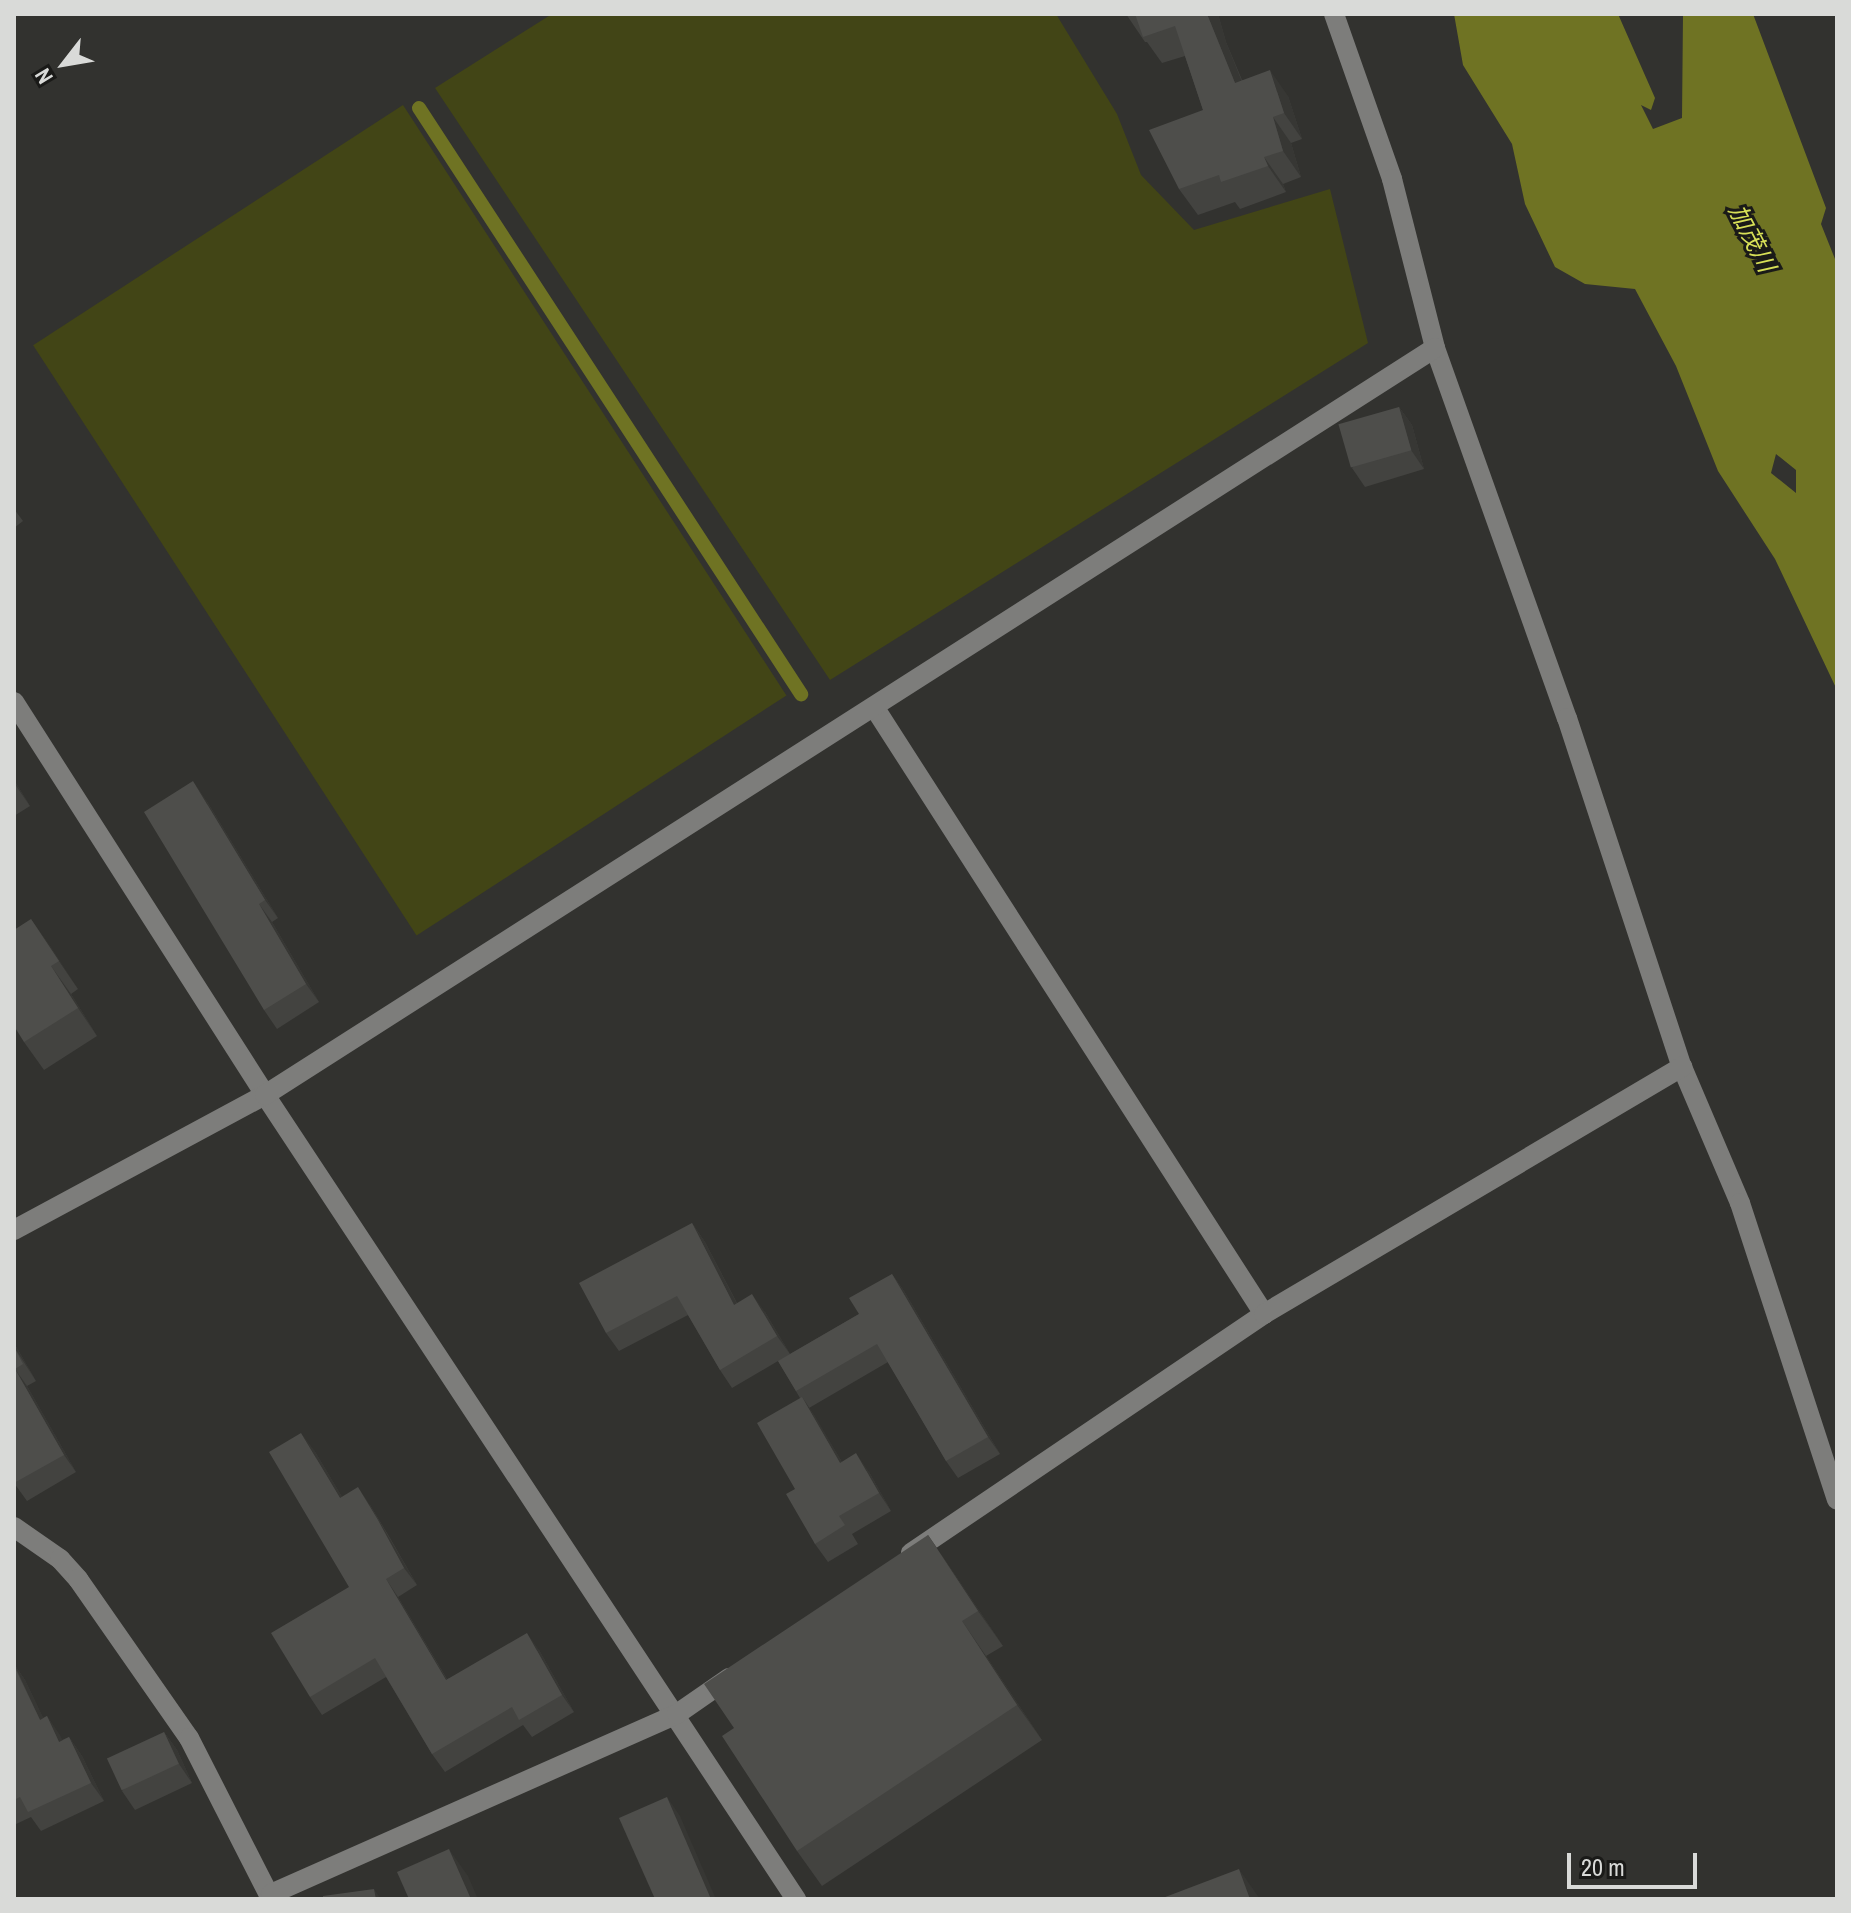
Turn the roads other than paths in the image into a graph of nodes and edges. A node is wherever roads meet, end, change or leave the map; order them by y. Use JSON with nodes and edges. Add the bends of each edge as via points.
{"nodes":[{"id":1,"x":1334,"y":14,"type":"edge"},
{"id":2,"x":1435,"y":348,"type":"junction"},
{"id":3,"x":14,"y":702,"type":"edge"},
{"id":4,"x":876,"y":710,"type":"junction"},
{"id":5,"x":1682,"y":1067,"type":"junction"},
{"id":6,"x":265,"y":1095,"type":"junction"},
{"id":7,"x":14,"y":1230,"type":"edge"},
{"id":8,"x":1264,"y":1314,"type":"junction"},
{"id":9,"x":1837,"y":1500,"type":"edge"},
{"id":10,"x":14,"y":1527,"type":"edge"},
{"id":11,"x":899,"y":1561,"type":"edge"},
{"id":12,"x":742,"y":1669,"type":"edge"},
{"id":13,"x":677,"y":1714,"type":"junction"},
{"id":14,"x":271,"y":1896,"type":"edge"},
{"id":15,"x":796,"y":1899,"type":"edge"}],
"edges":[{"from":1,"to":2,"type":"street","via":[[1392,179]]},
{"from":2,"to":4,"type":"street"},
{"from":2,"to":5,"type":"street","via":[[1567,718]]},
{"from":3,"to":6,"type":"street"},
{"from":4,"to":6,"type":"street"},
{"from":4,"to":8,"type":"street"},
{"from":5,"to":8,"type":"street"},
{"from":5,"to":9,"type":"street","via":[[1740,1203]]},
{"from":6,"to":7,"type":"street"},
{"from":6,"to":13,"type":"street"},
{"from":8,"to":11,"type":"street"},
{"from":10,"to":14,"type":"street","via":[[60,1559],[95,1603],[189,1738]]},
{"from":12,"to":13,"type":"street"},
{"from":13,"to":14,"type":"street"},
{"from":13,"to":15,"type":"street"}]}
